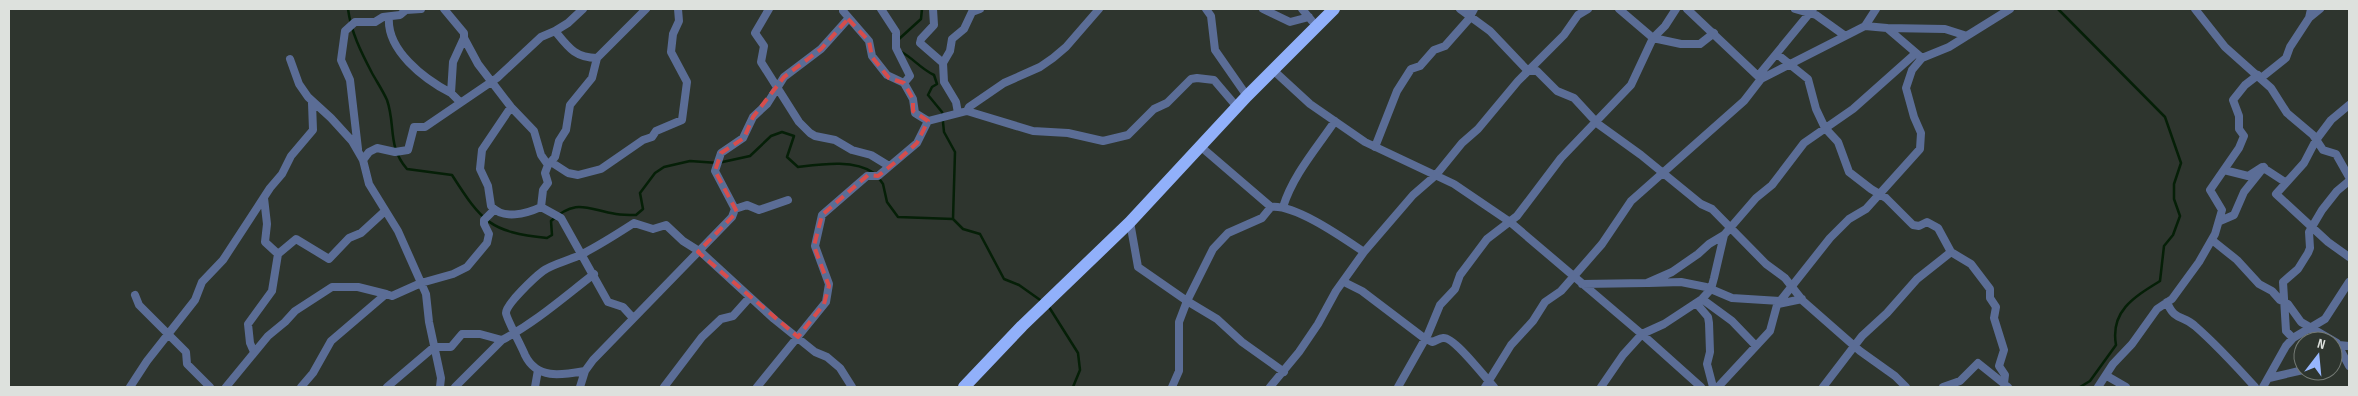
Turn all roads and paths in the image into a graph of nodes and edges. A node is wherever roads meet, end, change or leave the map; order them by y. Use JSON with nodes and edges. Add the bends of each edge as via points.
{"nodes":[{"id":1,"x":422,"y":9,"type":"edge"},
{"id":2,"x":444,"y":9,"type":"edge"},
{"id":3,"x":583,"y":9,"type":"edge"},
{"id":4,"x":646,"y":9,"type":"edge"},
{"id":5,"x":678,"y":9,"type":"edge"},
{"id":6,"x":769,"y":9,"type":"edge"},
{"id":7,"x":842,"y":9,"type":"edge"},
{"id":8,"x":880,"y":9,"type":"edge"},
{"id":9,"x":933,"y":9,"type":"edge"},
{"id":10,"x":980,"y":9,"type":"edge"},
{"id":11,"x":1099,"y":9,"type":"edge"},
{"id":12,"x":1206,"y":9,"type":"edge"},
{"id":13,"x":1263,"y":9,"type":"edge"},
{"id":14,"x":1302,"y":9,"type":"edge"},
{"id":15,"x":1334,"y":9,"type":"edge"},
{"id":16,"x":1460,"y":9,"type":"edge"},
{"id":17,"x":1619,"y":9,"type":"edge"},
{"id":18,"x":1676,"y":9,"type":"edge"},
{"id":19,"x":1687,"y":9,"type":"edge"},
{"id":20,"x":1795,"y":9,"type":"edge"},
{"id":21,"x":1876,"y":9,"type":"edge"},
{"id":22,"x":2010,"y":9,"type":"edge"},
{"id":23,"x":2195,"y":9,"type":"edge"},
{"id":24,"x":2311,"y":9,"type":"edge"},
{"id":25,"x":2320,"y":9,"type":"edge"},
{"id":26,"x":1582,"y":10,"type":"edge"},
{"id":27,"x":1812,"y":11,"type":"edge"},
{"id":28,"x":1473,"y":12,"type":"edge"},
{"id":29,"x":389,"y":17,"type":"junction"},
{"id":30,"x":2309,"y":18,"type":"junction"},
{"id":31,"x":848,"y":19,"type":"junction"},
{"id":32,"x":1312,"y":22,"type":"junction"},
{"id":33,"x":1865,"y":26,"type":"junction"},
{"id":34,"x":1887,"y":28,"type":"junction"},
{"id":35,"x":555,"y":31,"type":"junction"},
{"id":36,"x":1714,"y":33,"type":"junction"},
{"id":37,"x":1844,"y":35,"type":"junction"},
{"id":38,"x":1966,"y":36,"type":"junction"},
{"id":39,"x":464,"y":38,"type":"junction"},
{"id":40,"x":1653,"y":38,"type":"junction"},
{"id":41,"x":1777,"y":54,"type":"junction"},
{"id":42,"x":1919,"y":56,"type":"junction"},
{"id":43,"x":597,"y":58,"type":"junction"},
{"id":44,"x":290,"y":59,"type":"dead end"},
{"id":45,"x":943,"y":63,"type":"junction"},
{"id":46,"x":1789,"y":64,"type":"junction"},
{"id":47,"x":1273,"y":70,"type":"junction"},
{"id":48,"x":1528,"y":71,"type":"junction"},
{"id":49,"x":1760,"y":77,"type":"junction"},
{"id":50,"x":2263,"y":78,"type":"junction"},
{"id":51,"x":492,"y":81,"type":"junction"},
{"id":52,"x":904,"y":83,"type":"junction"},
{"id":53,"x":777,"y":86,"type":"junction"},
{"id":54,"x":451,"y":92,"type":"junction"},
{"id":55,"x":1247,"y":96,"type":"junction"},
{"id":56,"x":460,"y":102,"type":"junction"},
{"id":57,"x":312,"y":103,"type":"junction"},
{"id":58,"x":2349,"y":105,"type":"edge"},
{"id":59,"x":1238,"y":106,"type":"junction"},
{"id":60,"x":510,"y":107,"type":"junction"},
{"id":61,"x":967,"y":111,"type":"junction"},
{"id":62,"x":958,"y":113,"type":"junction"},
{"id":63,"x":1334,"y":121,"type":"junction"},
{"id":64,"x":1595,"y":121,"type":"junction"},
{"id":65,"x":928,"y":122,"type":"junction"},
{"id":66,"x":1825,"y":128,"type":"junction"},
{"id":67,"x":2316,"y":140,"type":"junction"},
{"id":68,"x":1200,"y":146,"type":"junction"},
{"id":69,"x":1375,"y":147,"type":"junction"},
{"id":70,"x":361,"y":157,"type":"junction"},
{"id":71,"x":550,"y":164,"type":"junction"},
{"id":72,"x":889,"y":166,"type":"junction"},
{"id":73,"x":2264,"y":167,"type":"junction"},
{"id":74,"x":2224,"y":170,"type":"junction"},
{"id":75,"x":1662,"y":174,"type":"junction"},
{"id":76,"x":1436,"y":175,"type":"junction"},
{"id":77,"x":2349,"y":179,"type":"edge"},
{"id":78,"x":2285,"y":182,"type":"junction"},
{"id":79,"x":1881,"y":194,"type":"junction"},
{"id":80,"x":264,"y":198,"type":"junction"},
{"id":81,"x":788,"y":200,"type":"dead end"},
{"id":82,"x":541,"y":207,"type":"junction"},
{"id":83,"x":1271,"y":207,"type":"junction"},
{"id":84,"x":1283,"y":207,"type":"junction"},
{"id":85,"x":494,"y":210,"type":"junction"},
{"id":86,"x":735,"y":210,"type":"junction"},
{"id":87,"x":385,"y":211,"type":"junction"},
{"id":88,"x":2220,"y":221,"type":"junction"},
{"id":89,"x":1130,"y":222,"type":"junction"},
{"id":90,"x":1510,"y":222,"type":"junction"},
{"id":91,"x":1730,"y":228,"type":"junction"},
{"id":92,"x":2312,"y":229,"type":"junction"},
{"id":93,"x":1724,"y":235,"type":"junction"},
{"id":94,"x":2212,"y":240,"type":"junction"},
{"id":95,"x":698,"y":252,"type":"junction"},
{"id":96,"x":1364,"y":252,"type":"junction"},
{"id":97,"x":1950,"y":252,"type":"junction"},
{"id":98,"x":278,"y":254,"type":"junction"},
{"id":99,"x":581,"y":254,"type":"junction"},
{"id":100,"x":2349,"y":257,"type":"edge"},
{"id":101,"x":594,"y":274,"type":"junction"},
{"id":102,"x":1572,"y":276,"type":"junction"},
{"id":103,"x":1344,"y":282,"type":"junction"},
{"id":104,"x":2349,"y":282,"type":"edge"},
{"id":105,"x":421,"y":283,"type":"junction"},
{"id":106,"x":1647,"y":283,"type":"junction"},
{"id":107,"x":1582,"y":284,"type":"junction"},
{"id":108,"x":1793,"y":286,"type":"junction"},
{"id":109,"x":1711,"y":288,"type":"junction"},
{"id":110,"x":386,"y":294,"type":"junction"},
{"id":111,"x":135,"y":295,"type":"dead end"},
{"id":112,"x":750,"y":297,"type":"junction"},
{"id":113,"x":1802,"y":299,"type":"junction"},
{"id":114,"x":1187,"y":301,"type":"junction"},
{"id":115,"x":2283,"y":301,"type":"junction"},
{"id":116,"x":1700,"y":302,"type":"junction"},
{"id":117,"x":1779,"y":302,"type":"junction"},
{"id":118,"x":2167,"y":302,"type":"junction"},
{"id":119,"x":634,"y":318,"type":"junction"},
{"id":120,"x":2313,"y":328,"type":"junction"},
{"id":121,"x":2307,"y":331,"type":"edge"},
{"id":122,"x":2317,"y":331,"type":"edge"},
{"id":123,"x":169,"y":333,"type":"junction"},
{"id":124,"x":516,"y":333,"type":"junction"},
{"id":125,"x":1642,"y":334,"type":"junction"},
{"id":126,"x":798,"y":338,"type":"junction"},
{"id":127,"x":1424,"y":338,"type":"junction"},
{"id":128,"x":2293,"y":338,"type":"joint"},
{"id":129,"x":502,"y":340,"type":"junction"},
{"id":130,"x":1855,"y":345,"type":"junction"},
{"id":131,"x":1756,"y":346,"type":"junction"},
{"id":132,"x":434,"y":347,"type":"junction"},
{"id":133,"x":254,"y":352,"type":"junction"},
{"id":134,"x":538,"y":370,"type":"junction"},
{"id":135,"x":585,"y":371,"type":"junction"},
{"id":136,"x":1284,"y":372,"type":"junction"},
{"id":137,"x":2293,"y":372,"type":"edge"},
{"id":138,"x":2106,"y":376,"type":"junction"},
{"id":139,"x":1711,"y":378,"type":"junction"},
{"id":140,"x":2270,"y":378,"type":"junction"},
{"id":141,"x":1278,"y":383,"type":"edge"},
{"id":142,"x":1490,"y":385,"type":"edge"},
{"id":143,"x":2006,"y":385,"type":"edge"},
{"id":144,"x":130,"y":387,"type":"edge"},
{"id":145,"x":210,"y":387,"type":"edge"},
{"id":146,"x":226,"y":387,"type":"edge"},
{"id":147,"x":301,"y":387,"type":"edge"},
{"id":148,"x":387,"y":387,"type":"edge"},
{"id":149,"x":440,"y":387,"type":"edge"},
{"id":150,"x":454,"y":387,"type":"edge"},
{"id":151,"x":535,"y":387,"type":"edge"},
{"id":152,"x":581,"y":387,"type":"edge"},
{"id":153,"x":664,"y":387,"type":"edge"},
{"id":154,"x":757,"y":387,"type":"edge"},
{"id":155,"x":852,"y":387,"type":"edge"},
{"id":156,"x":964,"y":387,"type":"edge"},
{"id":157,"x":1172,"y":387,"type":"edge"},
{"id":158,"x":1270,"y":387,"type":"edge"},
{"id":159,"x":1398,"y":387,"type":"edge"},
{"id":160,"x":1601,"y":387,"type":"edge"},
{"id":161,"x":1701,"y":387,"type":"edge"},
{"id":162,"x":1706,"y":387,"type":"edge"},
{"id":163,"x":1713,"y":387,"type":"edge"},
{"id":164,"x":1718,"y":387,"type":"edge"},
{"id":165,"x":1823,"y":387,"type":"edge"},
{"id":166,"x":1906,"y":387,"type":"edge"},
{"id":167,"x":1943,"y":387,"type":"edge"},
{"id":168,"x":2098,"y":387,"type":"edge"},
{"id":169,"x":2123,"y":387,"type":"edge"},
{"id":170,"x":2255,"y":387,"type":"edge"},
{"id":171,"x":2263,"y":387,"type":"edge"}],
"edges":[{"from":1,"to":29,"type":"street","via":[[406,10]]},
{"from":2,"to":39,"type":"street"},
{"from":3,"to":35,"type":"street","via":[[568,24]]},
{"from":4,"to":43,"type":"street"},
{"from":5,"to":71,"type":"street","via":[[679,21],[673,34],[671,52],[688,82],[682,120],[656,131],[652,137],[601,169],[578,175]]},
{"from":6,"to":53,"type":"street","via":[[755,34],[764,46],[761,62],[766,74]]},
{"from":7,"to":31,"type":"street"},
{"from":8,"to":52,"type":"street","via":[[896,32],[896,48],[910,76]]},
{"from":9,"to":45,"type":"street","via":[[934,25],[920,43]]},
{"from":10,"to":45,"type":"street","via":[[972,12],[964,29],[954,37]]},
{"from":11,"to":61,"type":"street","via":[[1058,54],[1004,83]]},
{"from":12,"to":55,"type":"street","via":[[1211,16],[1215,50]]},
{"from":13,"to":32,"type":"street","via":[[1290,22]]},
{"from":14,"to":32,"type":"street"},
{"from":15,"to":32,"type":"highway"},
{"from":16,"to":28,"type":"street"},
{"from":17,"to":40,"type":"street"},
{"from":18,"to":40,"type":"street","via":[[1666,26]]},
{"from":19,"to":36,"type":"street"},
{"from":20,"to":27,"type":"street"},
{"from":21,"to":33,"type":"street"},
{"from":22,"to":38,"type":"street"},
{"from":23,"to":50,"type":"street","via":[[2225,47]]},
{"from":24,"to":30,"type":"street"},
{"from":25,"to":30,"type":"street"},
{"from":26,"to":48,"type":"street","via":[[1564,35]]},
{"from":27,"to":37,"type":"street"},
{"from":27,"to":41,"type":"street"},
{"from":28,"to":48,"type":"street"},
{"from":28,"to":69,"type":"street","via":[[1445,46],[1434,50],[1420,66],[1411,69],[1397,91]]},
{"from":29,"to":54,"type":"street","via":[[392,37],[404,54],[424,77]]},
{"from":29,"to":70,"type":"street","via":[[376,22],[350,24],[341,43],[341,60],[348,72]]},
{"from":30,"to":50,"type":"street","via":[[2286,58]]},
{"from":31,"to":52,"type":"street","via":[[869,41],[872,56],[887,75]]},
{"from":31,"to":53,"type":"street","via":[[821,49]]},
{"from":32,"to":47,"type":"highway"},
{"from":33,"to":34,"type":"street"},
{"from":33,"to":37,"type":"street"},
{"from":34,"to":38,"type":"street","via":[[1945,29]]},
{"from":34,"to":42,"type":"street"},
{"from":35,"to":43,"type":"street","via":[[583,58]]},
{"from":35,"to":51,"type":"street","via":[[541,37]]},
{"from":36,"to":40,"type":"street","via":[[1705,42],[1694,44]]},
{"from":36,"to":49,"type":"street"},
{"from":37,"to":46,"type":"street"},
{"from":38,"to":42,"type":"street","via":[[1938,53]]},
{"from":39,"to":51,"type":"street"},
{"from":39,"to":54,"type":"street","via":[[454,62]]},
{"from":40,"to":64,"type":"street","via":[[1631,85]]},
{"from":41,"to":46,"type":"street"},
{"from":41,"to":49,"type":"street"},
{"from":42,"to":66,"type":"street"},
{"from":42,"to":79,"type":"street","via":[[1906,88],[1922,143],[1915,156]]},
{"from":43,"to":71,"type":"street","via":[[592,78],[570,105],[566,130]]},
{"from":44,"to":57,"type":"street","via":[[299,84]]},
{"from":45,"to":62,"type":"street","via":[[945,86],[956,102]]},
{"from":46,"to":49,"type":"street"},
{"from":46,"to":66,"type":"street","via":[[1808,79],[1814,104]]},
{"from":47,"to":55,"type":"highway"},
{"from":47,"to":63,"type":"street"},
{"from":48,"to":64,"type":"street","via":[[1536,71],[1557,91],[1574,98]]},
{"from":48,"to":76,"type":"street"},
{"from":49,"to":75,"type":"street","via":[[1744,101]]},
{"from":50,"to":67,"type":"street","via":[[2288,113]]},
{"from":50,"to":74,"type":"street","via":[[2249,81],[2234,98],[2239,128],[2244,136]]},
{"from":51,"to":56,"type":"street"},
{"from":51,"to":60,"type":"street"},
{"from":52,"to":65,"type":"street","via":[[914,100],[916,113]]},
{"from":53,"to":72,"type":"street","via":[[799,122],[812,135],[835,140]]},
{"from":53,"to":86,"type":"street","via":[[767,104],[753,117],[743,138],[718,158],[716,176]]},
{"from":54,"to":56,"type":"street"},
{"from":55,"to":59,"type":"highway"},
{"from":56,"to":70,"type":"street","via":[[424,127],[414,127],[408,150],[395,152],[378,148]]},
{"from":57,"to":70,"type":"street","via":[[340,126]]},
{"from":57,"to":80,"type":"street","via":[[313,130]]},
{"from":58,"to":67,"type":"street","via":[[2331,120]]},
{"from":59,"to":61,"type":"street","via":[[1214,80],[1193,78],[1128,135],[1103,141],[1068,133],[1032,131]]},
{"from":59,"to":68,"type":"highway"},
{"from":60,"to":71,"type":"street","via":[[534,131],[541,155]]},
{"from":60,"to":85,"type":"street","via":[[482,150],[480,169]]},
{"from":61,"to":62,"type":"street"},
{"from":62,"to":65,"type":"street"},
{"from":63,"to":69,"type":"street"},
{"from":63,"to":84,"type":"street","via":[[1293,180]]},
{"from":64,"to":75,"type":"street"},
{"from":64,"to":90,"type":"street"},
{"from":65,"to":72,"type":"street","via":[[917,144]]},
{"from":66,"to":79,"type":"street","via":[[1838,142],[1849,172]]},
{"from":66,"to":91,"type":"street","via":[[1804,143],[1772,185]]},
{"from":67,"to":77,"type":"street","via":[[2323,150],[2336,154]]},
{"from":67,"to":78,"type":"street","via":[[2304,163]]},
{"from":68,"to":83,"type":"street"},
{"from":68,"to":89,"type":"highway"},
{"from":69,"to":76,"type":"street"},
{"from":70,"to":87,"type":"street","via":[[369,184]]},
{"from":71,"to":82,"type":"street","via":[[545,173],[548,183],[543,190]]},
{"from":72,"to":126,"type":"street","via":[[878,176],[867,176],[822,215],[815,246],[829,286],[824,304]]},
{"from":73,"to":74,"type":"street","via":[[2248,176]]},
{"from":73,"to":78,"type":"street"},
{"from":73,"to":88,"type":"street","via":[[2244,192],[2234,215]]},
{"from":74,"to":88,"type":"street","via":[[2210,190],[2221,208]]},
{"from":75,"to":91,"type":"street","via":[[1712,209]]},
{"from":75,"to":102,"type":"street","via":[[1631,201],[1602,244]]},
{"from":76,"to":90,"type":"street"},
{"from":76,"to":96,"type":"street","via":[[1413,195]]},
{"from":77,"to":92,"type":"street","via":[[2322,210]]},
{"from":78,"to":92,"type":"street","via":[[2276,196]]},
{"from":79,"to":97,"type":"street","via":[[1913,225],[1934,224]]},
{"from":79,"to":108,"type":"street","via":[[1862,213],[1836,230]]},
{"from":80,"to":98,"type":"street","via":[[265,242]]},
{"from":80,"to":123,"type":"street"},
{"from":81,"to":86,"type":"street","via":[[759,210],[747,205]]},
{"from":82,"to":85,"type":"street","via":[[506,214]]},
{"from":82,"to":99,"type":"street","via":[[561,218]]},
{"from":83,"to":84,"type":"street"},
{"from":83,"to":114,"type":"street","via":[[1262,218],[1235,228],[1215,246]]},
{"from":84,"to":96,"type":"street","via":[[1330,229]]},
{"from":85,"to":105,"type":"street","via":[[484,220],[489,234],[487,243],[468,267]]},
{"from":86,"to":95,"type":"street"},
{"from":87,"to":98,"type":"street","via":[[329,259],[296,239]]},
{"from":87,"to":105,"type":"street","via":[[398,231]]},
{"from":88,"to":94,"type":"street"},
{"from":89,"to":114,"type":"street","via":[[1138,267]]},
{"from":89,"to":156,"type":"highway"},
{"from":90,"to":102,"type":"street"},
{"from":90,"to":127,"type":"street","via":[[1487,239],[1460,275],[1455,289],[1440,305]]},
{"from":91,"to":93,"type":"street"},
{"from":91,"to":108,"type":"street"},
{"from":92,"to":100,"type":"street"},
{"from":92,"to":115,"type":"street","via":[[2308,253],[2296,271],[2283,282]]},
{"from":93,"to":106,"type":"street","via":[[1672,272]]},
{"from":93,"to":109,"type":"street"},
{"from":94,"to":115,"type":"street","via":[[2259,284]]},
{"from":94,"to":118,"type":"street"},
{"from":95,"to":99,"type":"street","via":[[668,225],[653,229],[634,223]]},
{"from":95,"to":112,"type":"street"},
{"from":95,"to":119,"type":"street"},
{"from":96,"to":103,"type":"street"},
{"from":97,"to":130,"type":"street","via":[[1917,280]]},
{"from":97,"to":143,"type":"street","via":[[1971,264],[1991,290],[1990,298],[1996,306],[1994,318],[2004,350],[1999,366],[2005,375]]},
{"from":98,"to":133,"type":"street","via":[[272,291],[248,324]]},
{"from":99,"to":101,"type":"street"},
{"from":99,"to":124,"type":"street","via":[[543,271],[509,303],[506,315]]},
{"from":101,"to":119,"type":"street","via":[[608,302],[623,308]]},
{"from":101,"to":124,"type":"street"},
{"from":102,"to":107,"type":"street"},
{"from":102,"to":142,"type":"street","via":[[1561,291],[1545,302],[1511,345]]},
{"from":103,"to":127,"type":"street","via":[[1362,291]]},
{"from":103,"to":136,"type":"street"},
{"from":104,"to":120,"type":"street","via":[[2325,319]]},
{"from":105,"to":110,"type":"street","via":[[392,296]]},
{"from":105,"to":132,"type":"street","via":[[426,294]]},
{"from":106,"to":107,"type":"street"},
{"from":106,"to":109,"type":"street","via":[[1681,282]]},
{"from":107,"to":125,"type":"street"},
{"from":108,"to":113,"type":"street"},
{"from":108,"to":117,"type":"street"},
{"from":109,"to":116,"type":"street"},
{"from":109,"to":117,"type":"street","via":[[1732,298]]},
{"from":110,"to":133,"type":"street","via":[[358,287],[332,287],[295,311]]},
{"from":110,"to":147,"type":"street","via":[[331,341]]},
{"from":111,"to":123,"type":"street","via":[[142,308]]},
{"from":112,"to":126,"type":"street"},
{"from":112,"to":153,"type":"street","via":[[733,316],[721,319],[702,337]]},
{"from":113,"to":117,"type":"street"},
{"from":113,"to":130,"type":"street"},
{"from":114,"to":136,"type":"street","via":[[1217,319],[1242,342]]},
{"from":114,"to":157,"type":"street","via":[[1178,325],[1179,374]]},
{"from":115,"to":120,"type":"street","via":[[2301,322]]},
{"from":115,"to":128,"type":"street","via":[[2286,333]]},
{"from":116,"to":125,"type":"street"},
{"from":116,"to":131,"type":"street","via":[[1732,321]]},
{"from":116,"to":139,"type":"street","via":[[1709,323],[1707,364]]},
{"from":117,"to":131,"type":"street","via":[[1771,329]]},
{"from":118,"to":138,"type":"street","via":[[2159,306]]},
{"from":118,"to":170,"type":"street","via":[[2173,315],[2195,326],[2216,344]]},
{"from":119,"to":135,"type":"street"},
{"from":120,"to":121,"type":"street"},
{"from":120,"to":122,"type":"street"},
{"from":123,"to":144,"type":"street"},
{"from":123,"to":145,"type":"street","via":[[186,352],[190,367]]},
{"from":124,"to":129,"type":"street"},
{"from":124,"to":134,"type":"street","via":[[527,360]]},
{"from":125,"to":160,"type":"street","via":[[1622,355]]},
{"from":125,"to":161,"type":"street"},
{"from":126,"to":154,"type":"street"},
{"from":126,"to":155,"type":"street","via":[[840,368]]},
{"from":127,"to":142,"type":"street","via":[[1432,342],[1448,339],[1476,364]]},
{"from":127,"to":159,"type":"street"},
{"from":128,"to":140,"type":"street"},
{"from":129,"to":132,"type":"street","via":[[480,334],[462,334],[451,347]]},
{"from":129,"to":150,"type":"street"},
{"from":130,"to":165,"type":"street"},
{"from":130,"to":166,"type":"street"},
{"from":131,"to":164,"type":"street"},
{"from":132,"to":148,"type":"street"},
{"from":132,"to":149,"type":"street"},
{"from":133,"to":146,"type":"street"},
{"from":134,"to":135,"type":"street","via":[[559,376]]},
{"from":134,"to":151,"type":"street"},
{"from":135,"to":152,"type":"street"},
{"from":136,"to":141,"type":"street"},
{"from":137,"to":140,"type":"street"},
{"from":138,"to":168,"type":"street"},
{"from":138,"to":169,"type":"street"},
{"from":139,"to":162,"type":"street"},
{"from":139,"to":163,"type":"street"},
{"from":140,"to":171,"type":"street"},
{"from":141,"to":158,"type":"street"},
{"from":143,"to":167,"type":"street","via":[[1977,363],[1960,380]]}]}
